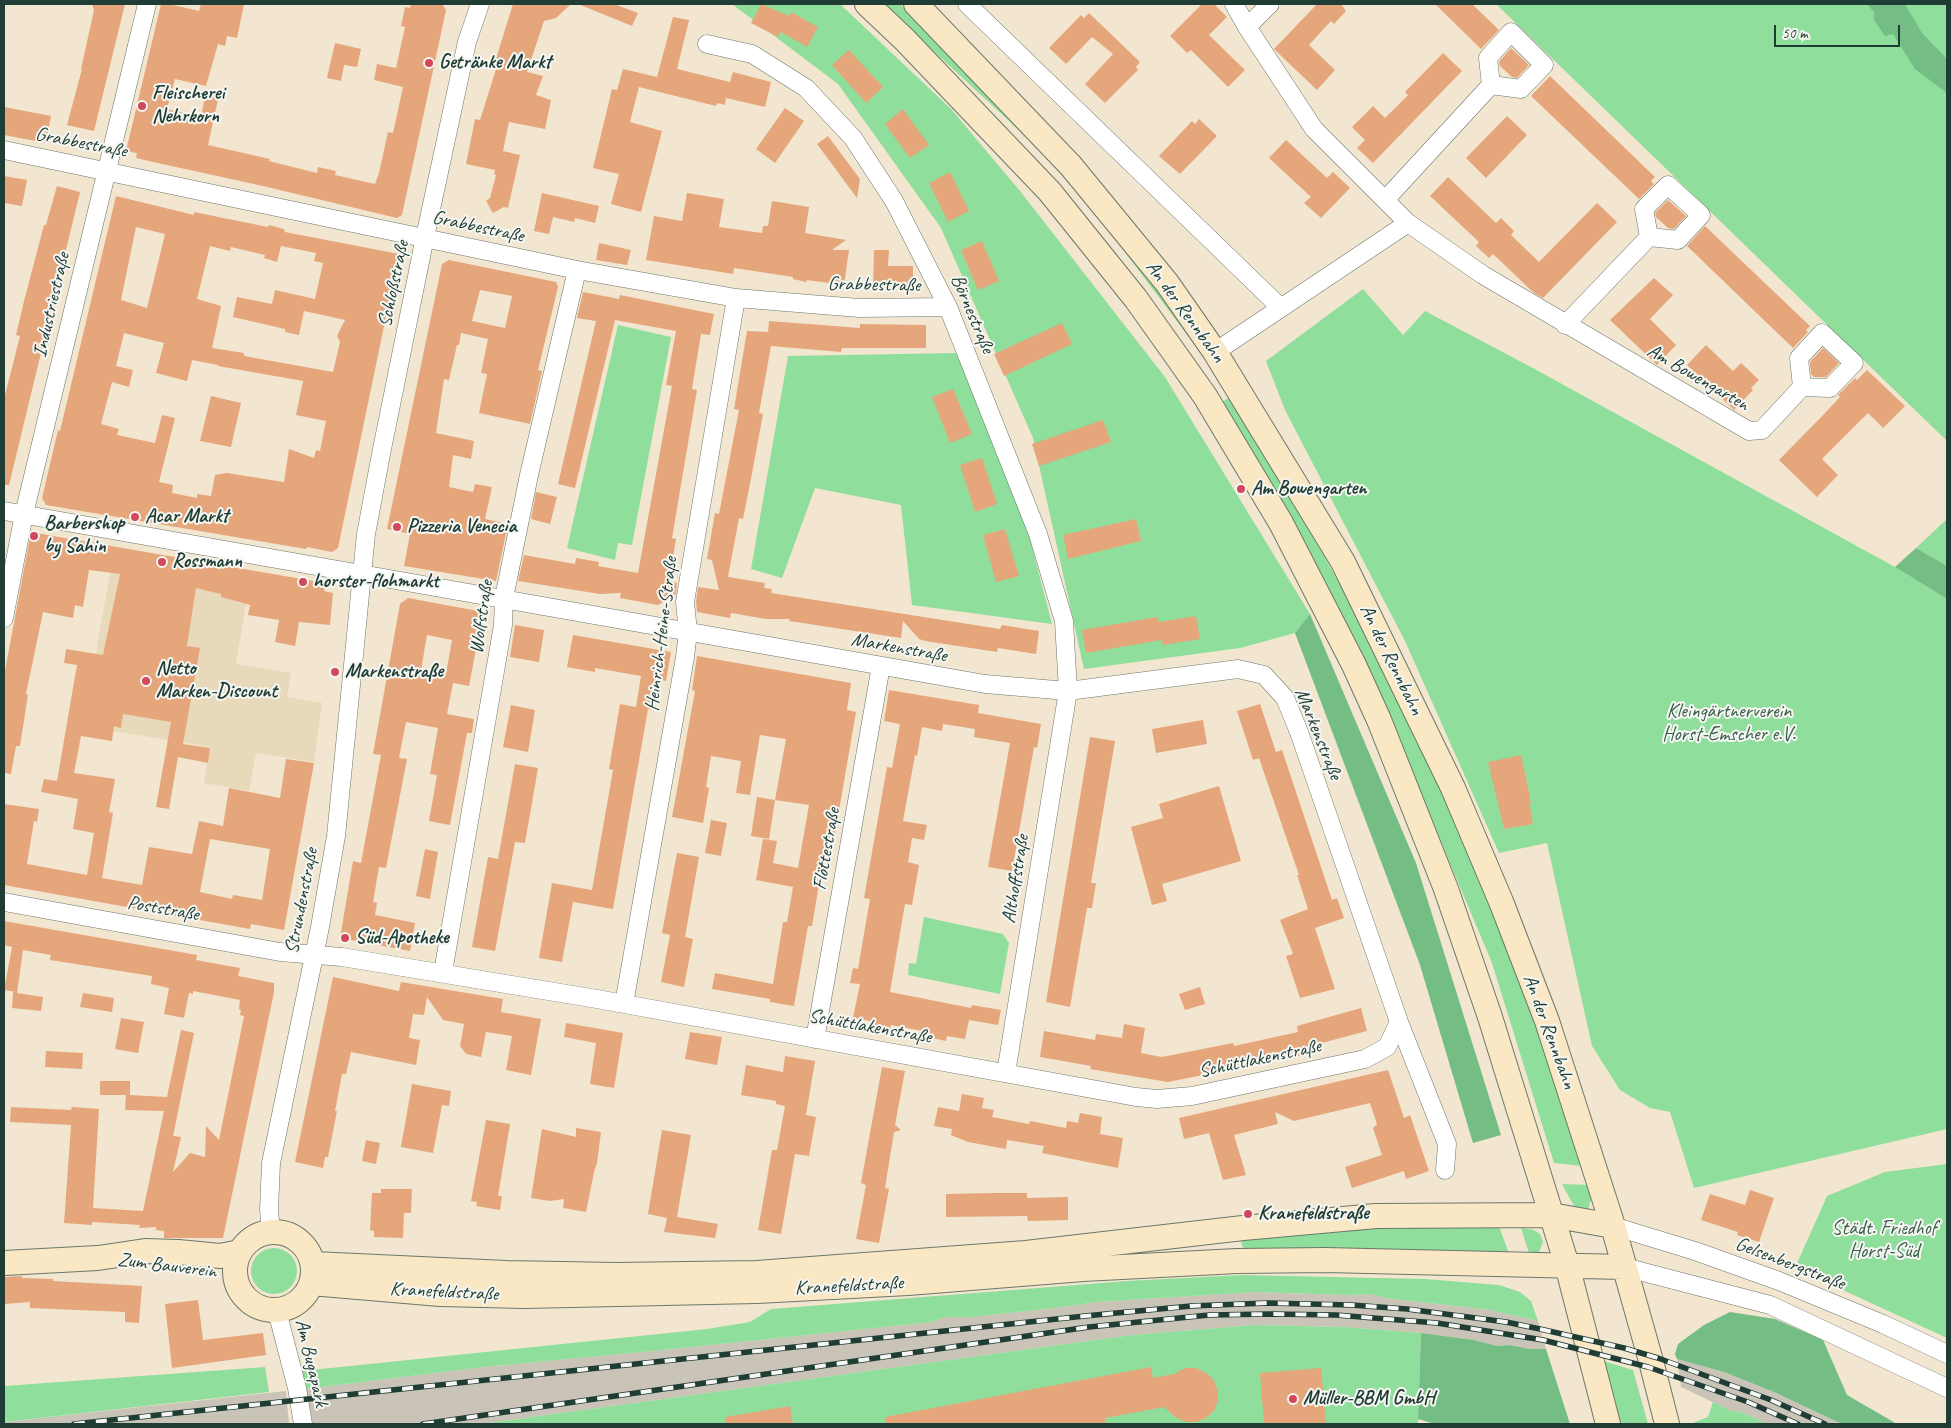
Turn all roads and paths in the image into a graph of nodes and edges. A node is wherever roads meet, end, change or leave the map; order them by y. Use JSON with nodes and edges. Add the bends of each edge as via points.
{"nodes":[{"id":1,"x":147,"y":4,"type":"edge"},
{"id":2,"x":480,"y":4,"type":"edge"},
{"id":3,"x":867,"y":4,"type":"edge"},
{"id":4,"x":916,"y":4,"type":"edge"},
{"id":5,"x":967,"y":4,"type":"edge"},
{"id":6,"x":1234,"y":4,"type":"edge"},
{"id":7,"x":1270,"y":4,"type":"edge"},
{"id":8,"x":1246,"y":27,"type":"junction"},
{"id":9,"x":706,"y":44,"type":"dead end"},
{"id":10,"x":1491,"y":85,"type":"dead end"},
{"id":11,"x":4,"y":150,"type":"edge"},
{"id":12,"x":106,"y":170,"type":"junction"},
{"id":13,"x":1386,"y":199,"type":"junction"},
{"id":14,"x":1408,"y":223,"type":"junction"},
{"id":15,"x":425,"y":237,"type":"junction"},
{"id":16,"x":1649,"y":237,"type":"dead end"},
{"id":17,"x":577,"y":270,"type":"junction"},
{"id":18,"x":736,"y":298,"type":"junction"},
{"id":19,"x":948,"y":307,"type":"junction"},
{"id":20,"x":1280,"y":308,"type":"junction"},
{"id":21,"x":1565,"y":325,"type":"junction"},
{"id":22,"x":1215,"y":352,"type":"junction"},
{"id":23,"x":1188,"y":370,"type":"junction"},
{"id":24,"x":1802,"y":387,"type":"dead end"},
{"id":25,"x":4,"y":511,"type":"edge"},
{"id":26,"x":24,"y":514,"type":"junction"},
{"id":27,"x":363,"y":575,"type":"junction"},
{"id":28,"x":504,"y":598,"type":"junction"},
{"id":29,"x":4,"y":618,"type":"edge"},
{"id":30,"x":688,"y":632,"type":"junction"},
{"id":31,"x":881,"y":666,"type":"junction"},
{"id":32,"x":1068,"y":692,"type":"junction"},
{"id":33,"x":4,"y":902,"type":"edge"},
{"id":34,"x":314,"y":954,"type":"junction"},
{"id":35,"x":442,"y":972,"type":"junction"},
{"id":36,"x":624,"y":1004,"type":"junction"},
{"id":37,"x":1399,"y":1022,"type":"junction"},
{"id":38,"x":815,"y":1039,"type":"junction"},
{"id":39,"x":1006,"y":1073,"type":"junction"},
{"id":40,"x":1445,"y":1170,"type":"dead end"},
{"id":41,"x":1551,"y":1215,"type":"junction"},
{"id":42,"x":1613,"y":1226,"type":"junction"},
{"id":43,"x":271,"y":1232,"type":"junction"},
{"id":44,"x":240,"y":1252,"type":"junction"},
{"id":45,"x":98,"y":1258,"type":"junction"},
{"id":46,"x":4,"y":1263,"type":"edge"},
{"id":47,"x":1566,"y":1265,"type":"junction"},
{"id":48,"x":1624,"y":1267,"type":"junction"},
{"id":49,"x":312,"y":1274,"type":"junction"},
{"id":50,"x":236,"y":1277,"type":"junction"},
{"id":51,"x":277,"y":1311,"type":"junction"},
{"id":52,"x":1947,"y":1354,"type":"edge"},
{"id":53,"x":1947,"y":1388,"type":"edge"},
{"id":54,"x":303,"y":1424,"type":"edge"},
{"id":55,"x":1608,"y":1424,"type":"edge"},
{"id":56,"x":1666,"y":1424,"type":"edge"}],
"edges":[{"from":1,"to":12,"type":"street","name":"Industriestraße"},
{"from":2,"to":15,"type":"street","name":"Schloßstraße","via":[[467,42]]},
{"from":3,"to":23,"type":"street","name":"An der Rennbahn","via":[[1050,192]]},
{"from":4,"to":22,"type":"street","name":"An der Rennbahn","via":[[1071,166],[1167,283]]},
{"from":5,"to":20,"type":"street"},
{"from":6,"to":8,"type":"street","name":"Am Bowengarten"},
{"from":7,"to":8,"type":"street"},
{"from":8,"to":13,"type":"street","name":"Am Bowengarten","via":[[1314,129]]},
{"from":9,"to":19,"type":"street","name":"Börnestraße","via":[[752,54],[806,88],[853,138],[894,201]]},
{"from":10,"to":13,"type":"street"},
{"from":11,"to":12,"type":"street","name":"Grabbestraße"},
{"from":12,"to":15,"type":"street","name":"Grabbestraße"},
{"from":12,"to":26,"type":"street","name":"Industriestraße"},
{"from":13,"to":14,"type":"street","name":"Am Bowengarten"},
{"from":14,"to":20,"type":"street"},
{"from":14,"to":21,"type":"street","name":"Am Bowengarten","via":[[1483,275]]},
{"from":15,"to":17,"type":"street","name":"Grabbestraße"},
{"from":15,"to":27,"type":"street","name":"Schloßstraße","via":[[366,534]]},
{"from":16,"to":21,"type":"street"},
{"from":17,"to":18,"type":"street","name":"Grabbestraße"},
{"from":17,"to":28,"type":"street","name":"Wolfstraße"},
{"from":18,"to":19,"type":"street","name":"Grabbestraße","via":[[858,308]]},
{"from":18,"to":30,"type":"street","name":"Heinrich-Heine-Straße","via":[[685,602]]},
{"from":19,"to":32,"type":"street","name":"Börnestraße","via":[[1038,534],[1064,621]]},
{"from":20,"to":22,"type":"street"},
{"from":21,"to":24,"type":"street","name":"Am Bowengarten","via":[[1749,431],[1762,430]]},
{"from":22,"to":23,"type":"street"},
{"from":22,"to":42,"type":"street","name":"An der Rennbahn","via":[[1343,562],[1452,788],[1498,895],[1546,1021]]},
{"from":23,"to":41,"type":"street","name":"An der Rennbahn","via":[[1281,523],[1379,720],[1473,963]]},
{"from":25,"to":26,"type":"street","name":"Markenstraße"},
{"from":26,"to":27,"type":"street","name":"Markenstraße"},
{"from":26,"to":29,"type":"street","name":"Industriestraße"},
{"from":27,"to":28,"type":"street","name":"Markenstraße"},
{"from":27,"to":34,"type":"street","name":"Strundenstraße","via":[[336,836]]},
{"from":28,"to":30,"type":"street","name":"Markenstraße"},
{"from":28,"to":35,"type":"street","name":"Wolfstraße","via":[[503,625]]},
{"from":30,"to":31,"type":"street","name":"Markenstraße"},
{"from":30,"to":36,"type":"street","name":"Heinrich-Heine-Straße"},
{"from":31,"to":32,"type":"street","name":"Markenstraße","via":[[985,684]]},
{"from":31,"to":38,"type":"street","name":"Flöttestraße"},
{"from":32,"to":37,"type":"street","name":"Markenstraße","via":[[1238,668],[1264,675],[1286,698]]},
{"from":32,"to":39,"type":"street","name":"Althoffstraße"},
{"from":33,"to":34,"type":"street","name":"Poststraße","via":[[280,952]]},
{"from":34,"to":35,"type":"street","name":"Schüttlakenstraße"},
{"from":34,"to":43,"type":"street","name":"Strundenstraße","via":[[271,1163]]},
{"from":35,"to":36,"type":"street","name":"Schüttlakenstraße"},
{"from":36,"to":38,"type":"street","name":"Schüttlakenstraße"},
{"from":37,"to":39,"type":"street","name":"Schüttlakenstraße","via":[[1387,1047],[1364,1059],[1192,1096],[1136,1097]]},
{"from":37,"to":40,"type":"street","name":"Markenstraße","via":[[1447,1144]]},
{"from":38,"to":39,"type":"street","name":"Schüttlakenstraße"},
{"from":41,"to":42,"type":"street","name":"Kranefeldstraße"},
{"from":41,"to":47,"type":"street","name":"An der Rennbahn"},
{"from":41,"to":49,"type":"street","name":"Kranefeldstraße","via":[[1376,1216],[1026,1253],[757,1274]]},
{"from":42,"to":48,"type":"street","name":"An der Rennbahn"},
{"from":42,"to":52,"type":"street","name":"Gelsenbergstraße","via":[[1780,1281]]},
{"from":43,"to":44,"type":"street","via":[[256,1237]]},
{"from":43,"to":49,"type":"street","via":[[299,1241],[307,1250]]},
{"from":44,"to":45,"type":"street","name":"Zum Bauverein","via":[[220,1256],[145,1251]]},
{"from":44,"to":50,"type":"street","via":[[236,1260]]},
{"from":45,"to":46,"type":"street","name":"Zum Bauverein"},
{"from":45,"to":50,"type":"street","name":"Zum Bauverein","via":[[218,1271]]},
{"from":47,"to":48,"type":"street","name":"Kranefeldstraße"},
{"from":47,"to":49,"type":"street","name":"Kranefeldstraße","via":[[1238,1260],[757,1291],[524,1296],[440,1294]]},
{"from":47,"to":55,"type":"street","name":"An der Rennbahn"},
{"from":48,"to":53,"type":"street","via":[[1770,1304]]},
{"from":48,"to":56,"type":"street","name":"An der Rennbahn"},
{"from":49,"to":51,"type":"street","via":[[308,1289],[298,1301]]},
{"from":50,"to":51,"type":"street","via":[[249,1300],[265,1309]]},
{"from":51,"to":54,"type":"street","name":"Am Bugapark","via":[[298,1388]]}]}
